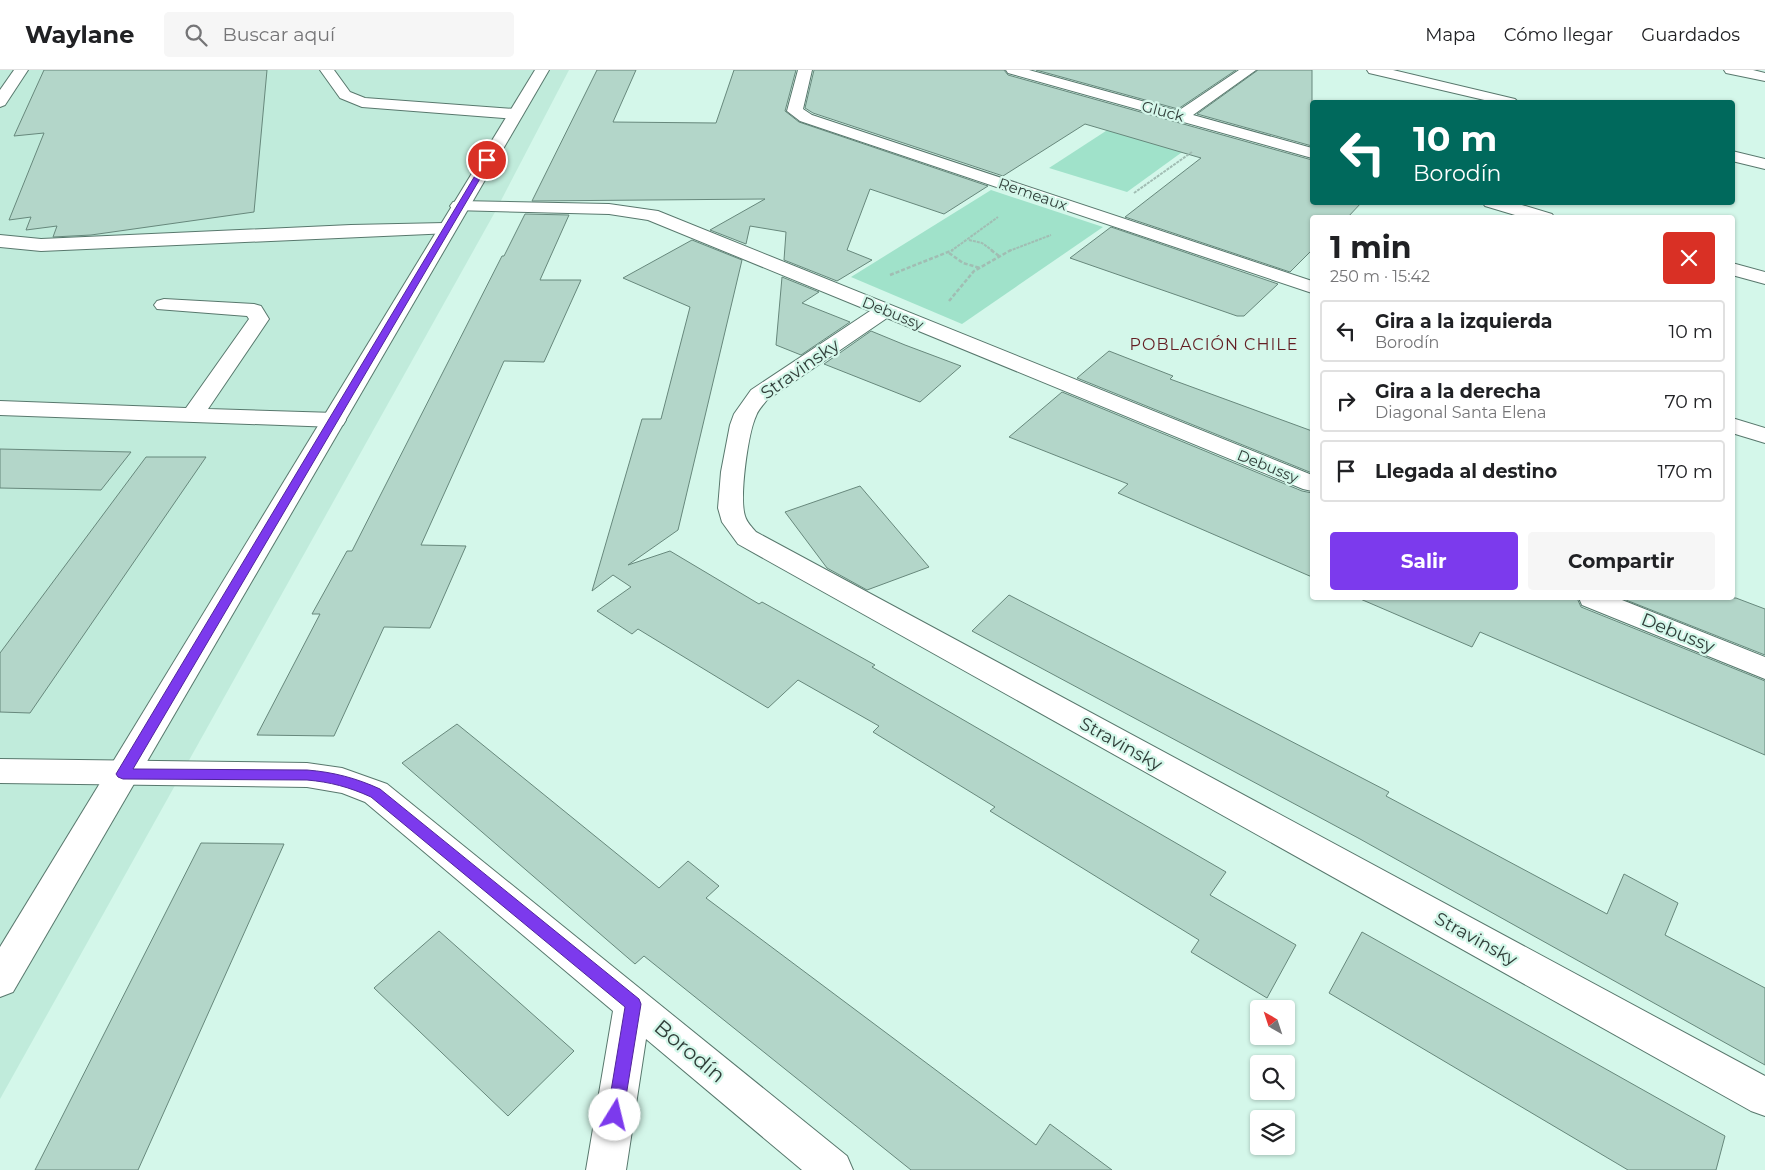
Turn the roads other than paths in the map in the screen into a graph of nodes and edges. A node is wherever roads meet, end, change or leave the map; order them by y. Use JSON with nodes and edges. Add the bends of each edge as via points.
{"nodes":[{"id":1,"x":21,"y":70,"type":"edge"},
{"id":2,"x":327,"y":70,"type":"edge"},
{"id":3,"x":542,"y":70,"type":"edge"},
{"id":4,"x":805,"y":70,"type":"edge"},
{"id":5,"x":1014,"y":70,"type":"edge"},
{"id":6,"x":1249,"y":70,"type":"edge"},
{"id":7,"x":1374,"y":70,"type":"edge"},
{"id":8,"x":1731,"y":70,"type":"edge"},
{"id":9,"x":1765,"y":77,"type":"edge"},
{"id":10,"x":1502,"y":100,"type":"edge"},
{"id":11,"x":0,"y":102,"type":"edge"},
{"id":12,"x":515,"y":114,"type":"junction"},
{"id":13,"x":1181,"y":116,"type":"junction"},
{"id":14,"x":1310,"y":152,"type":"edge"},
{"id":15,"x":1735,"y":157,"type":"edge"},
{"id":16,"x":1765,"y":164,"type":"edge"},
{"id":17,"x":1501,"y":205,"type":"edge"},
{"id":18,"x":459,"y":206,"type":"junction"},
{"id":19,"x":1536,"y":215,"type":"edge"},
{"id":20,"x":445,"y":229,"type":"junction"},
{"id":21,"x":0,"y":241,"type":"edge"},
{"id":22,"x":1735,"y":270,"type":"edge"},
{"id":23,"x":1765,"y":278,"type":"edge"},
{"id":24,"x":1310,"y":286,"type":"edge"},
{"id":25,"x":164,"y":305,"type":"dead end"},
{"id":26,"x":886,"y":310,"type":"junction"},
{"id":27,"x":0,"y":408,"type":"edge"},
{"id":28,"x":193,"y":414,"type":"junction"},
{"id":29,"x":335,"y":420,"type":"junction"},
{"id":30,"x":1735,"y":426,"type":"edge"},
{"id":31,"x":1765,"y":436,"type":"edge"},
{"id":32,"x":1310,"y":483,"type":"edge"},
{"id":33,"x":1597,"y":600,"type":"edge"},
{"id":34,"x":1765,"y":668,"type":"edge"},
{"id":35,"x":0,"y":771,"type":"edge"},
{"id":36,"x":123,"y":774,"type":"junction"},
{"id":37,"x":0,"y":980,"type":"edge"},
{"id":38,"x":633,"y":1004,"type":"junction"},
{"id":39,"x":1765,"y":1097,"type":"edge"},
{"id":40,"x":606,"y":1170,"type":"edge"},
{"id":41,"x":833,"y":1170,"type":"edge"}],
"edges":[{"from":1,"to":11,"type":"street"},
{"from":2,"to":12,"type":"street","via":[[345,95],[362,102]]},
{"from":3,"to":12,"type":"street"},
{"from":4,"to":24,"type":"street","name":"Remeaux","via":[[795,111],[806,118]]},
{"from":5,"to":13,"type":"street","name":"Gluck"},
{"from":6,"to":13,"type":"street"},
{"from":7,"to":10,"type":"street"},
{"from":8,"to":9,"type":"street"},
{"from":12,"to":18,"type":"street"},
{"from":13,"to":14,"type":"street","name":"Gluck"},
{"from":15,"to":16,"type":"street"},
{"from":17,"to":19,"type":"street"},
{"from":18,"to":20,"type":"street"},
{"from":18,"to":26,"type":"street","name":"Debussy","via":[[609,209],[646,213]]},
{"from":20,"to":21,"type":"street","via":[[41,245]]},
{"from":20,"to":29,"type":"street"},
{"from":22,"to":23,"type":"street"},
{"from":25,"to":28,"type":"street","via":[[254,310],[258,314],[259,319]]},
{"from":26,"to":32,"type":"street","name":"Debussy"},
{"from":26,"to":39,"type":"street","name":"Stravinsky","via":[[765,391],[750,405],[741,425],[731,499],[731,514],[747,538]]},
{"from":27,"to":28,"type":"street"},
{"from":28,"to":29,"type":"street"},
{"from":29,"to":36,"type":"street"},
{"from":30,"to":31,"type":"street"},
{"from":33,"to":34,"type":"street","name":"Debussy"},
{"from":35,"to":36,"type":"street","name":"Borodín"},
{"from":36,"to":37,"type":"street"},
{"from":36,"to":38,"type":"street","name":"Borodín","via":[[307,775],[332,777],[376,793]]},
{"from":38,"to":40,"type":"street"},
{"from":38,"to":41,"type":"street","name":"Borodín"}]}
